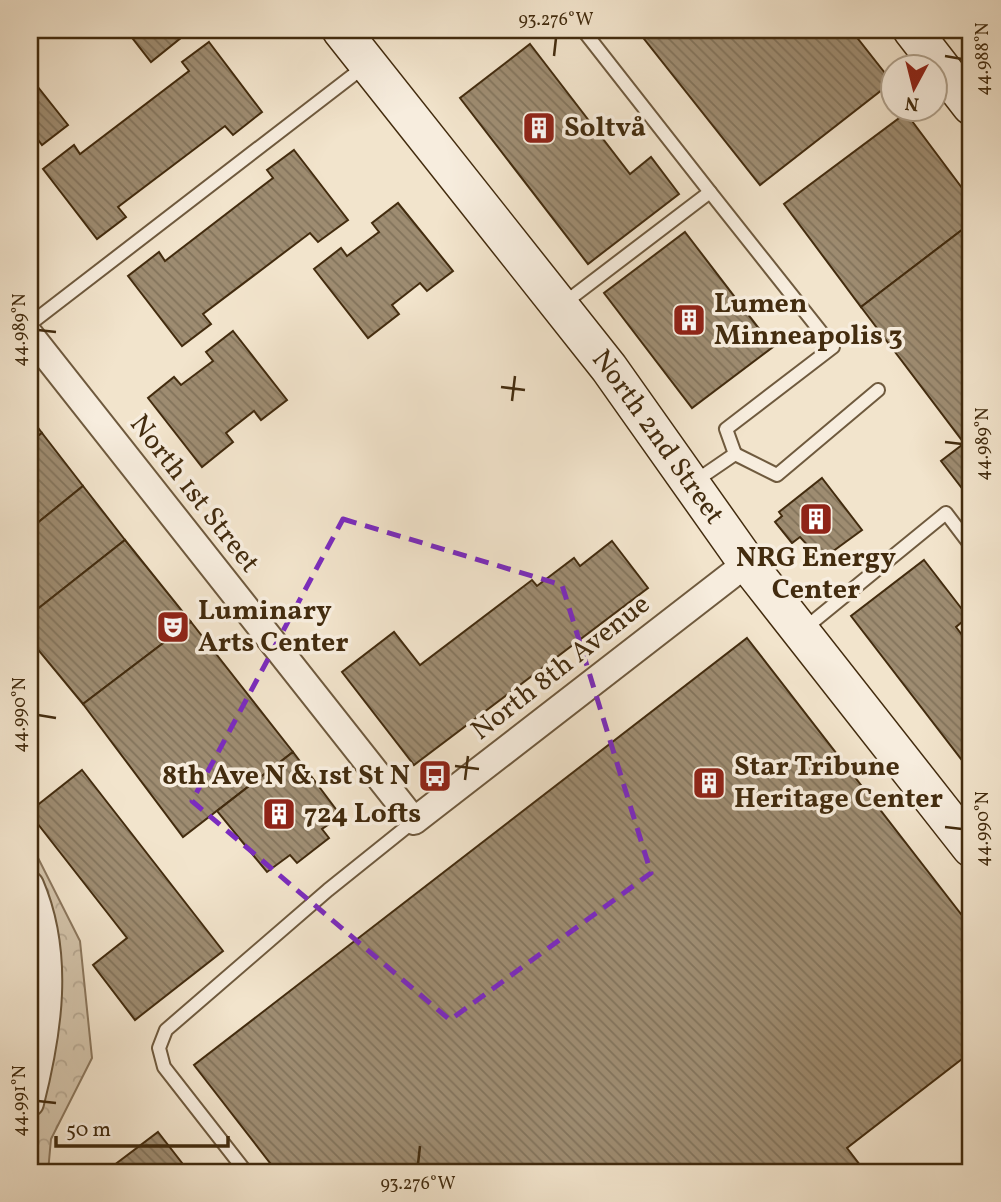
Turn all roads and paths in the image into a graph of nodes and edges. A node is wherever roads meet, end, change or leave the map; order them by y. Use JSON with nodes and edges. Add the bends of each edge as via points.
{"nodes":[{"id":1,"x":341,"y":30,"type":"edge"},
{"id":2,"x":583,"y":30,"type":"edge"},
{"id":3,"x":912,"y":30,"type":"edge"},
{"id":4,"x":368,"y":63,"type":"junction"},
{"id":5,"x":971,"y":106,"type":"edge"},
{"id":6,"x":710,"y":192,"type":"junction"},
{"id":7,"x":560,"y":306,"type":"junction"},
{"id":8,"x":30,"y":324,"type":"edge"},
{"id":9,"x":30,"y":335,"type":"edge"},
{"id":10,"x":878,"y":390,"type":"dead end"},
{"id":11,"x":736,"y":454,"type":"junction"},
{"id":12,"x":691,"y":484,"type":"junction"},
{"id":13,"x":971,"y":546,"type":"edge"},
{"id":14,"x":747,"y":563,"type":"junction"},
{"id":15,"x":801,"y":632,"type":"junction"},
{"id":16,"x":414,"y":821,"type":"junction"},
{"id":17,"x":971,"y":848,"type":"edge"},
{"id":18,"x":30,"y":885,"type":"edge"},
{"id":19,"x":30,"y":1103,"type":"edge"},
{"id":20,"x":246,"y":1172,"type":"edge"}],
"edges":[{"from":1,"to":4,"type":"street","name":"North 2nd Street"},
{"from":2,"to":6,"type":"lane"},
{"from":3,"to":5,"type":"street"},
{"from":4,"to":7,"type":"street","name":"North 2nd Street"},
{"from":4,"to":8,"type":"lane"},
{"from":6,"to":7,"type":"lane"},
{"from":6,"to":11,"type":"lane","via":[[833,347],[726,429]]},
{"from":7,"to":12,"type":"street","name":"North 2nd Street"},
{"from":9,"to":16,"type":"street","name":"North 1st Street"},
{"from":10,"to":11,"type":"lane","via":[[776,475]]},
{"from":11,"to":12,"type":"lane"},
{"from":12,"to":14,"type":"street","name":"North 2nd Street"},
{"from":13,"to":15,"type":"lane","via":[[946,513]]},
{"from":14,"to":15,"type":"street","name":"North 2nd Street"},
{"from":14,"to":16,"type":"street","name":"North 8th Avenue"},
{"from":15,"to":17,"type":"street","name":"North 2nd Street"},
{"from":16,"to":20,"type":"lane","via":[[166,1030],[159,1048],[164,1067]]},
{"from":18,"to":19,"type":"street","via":[[44,931],[48,984],[47,1028]]}]}
